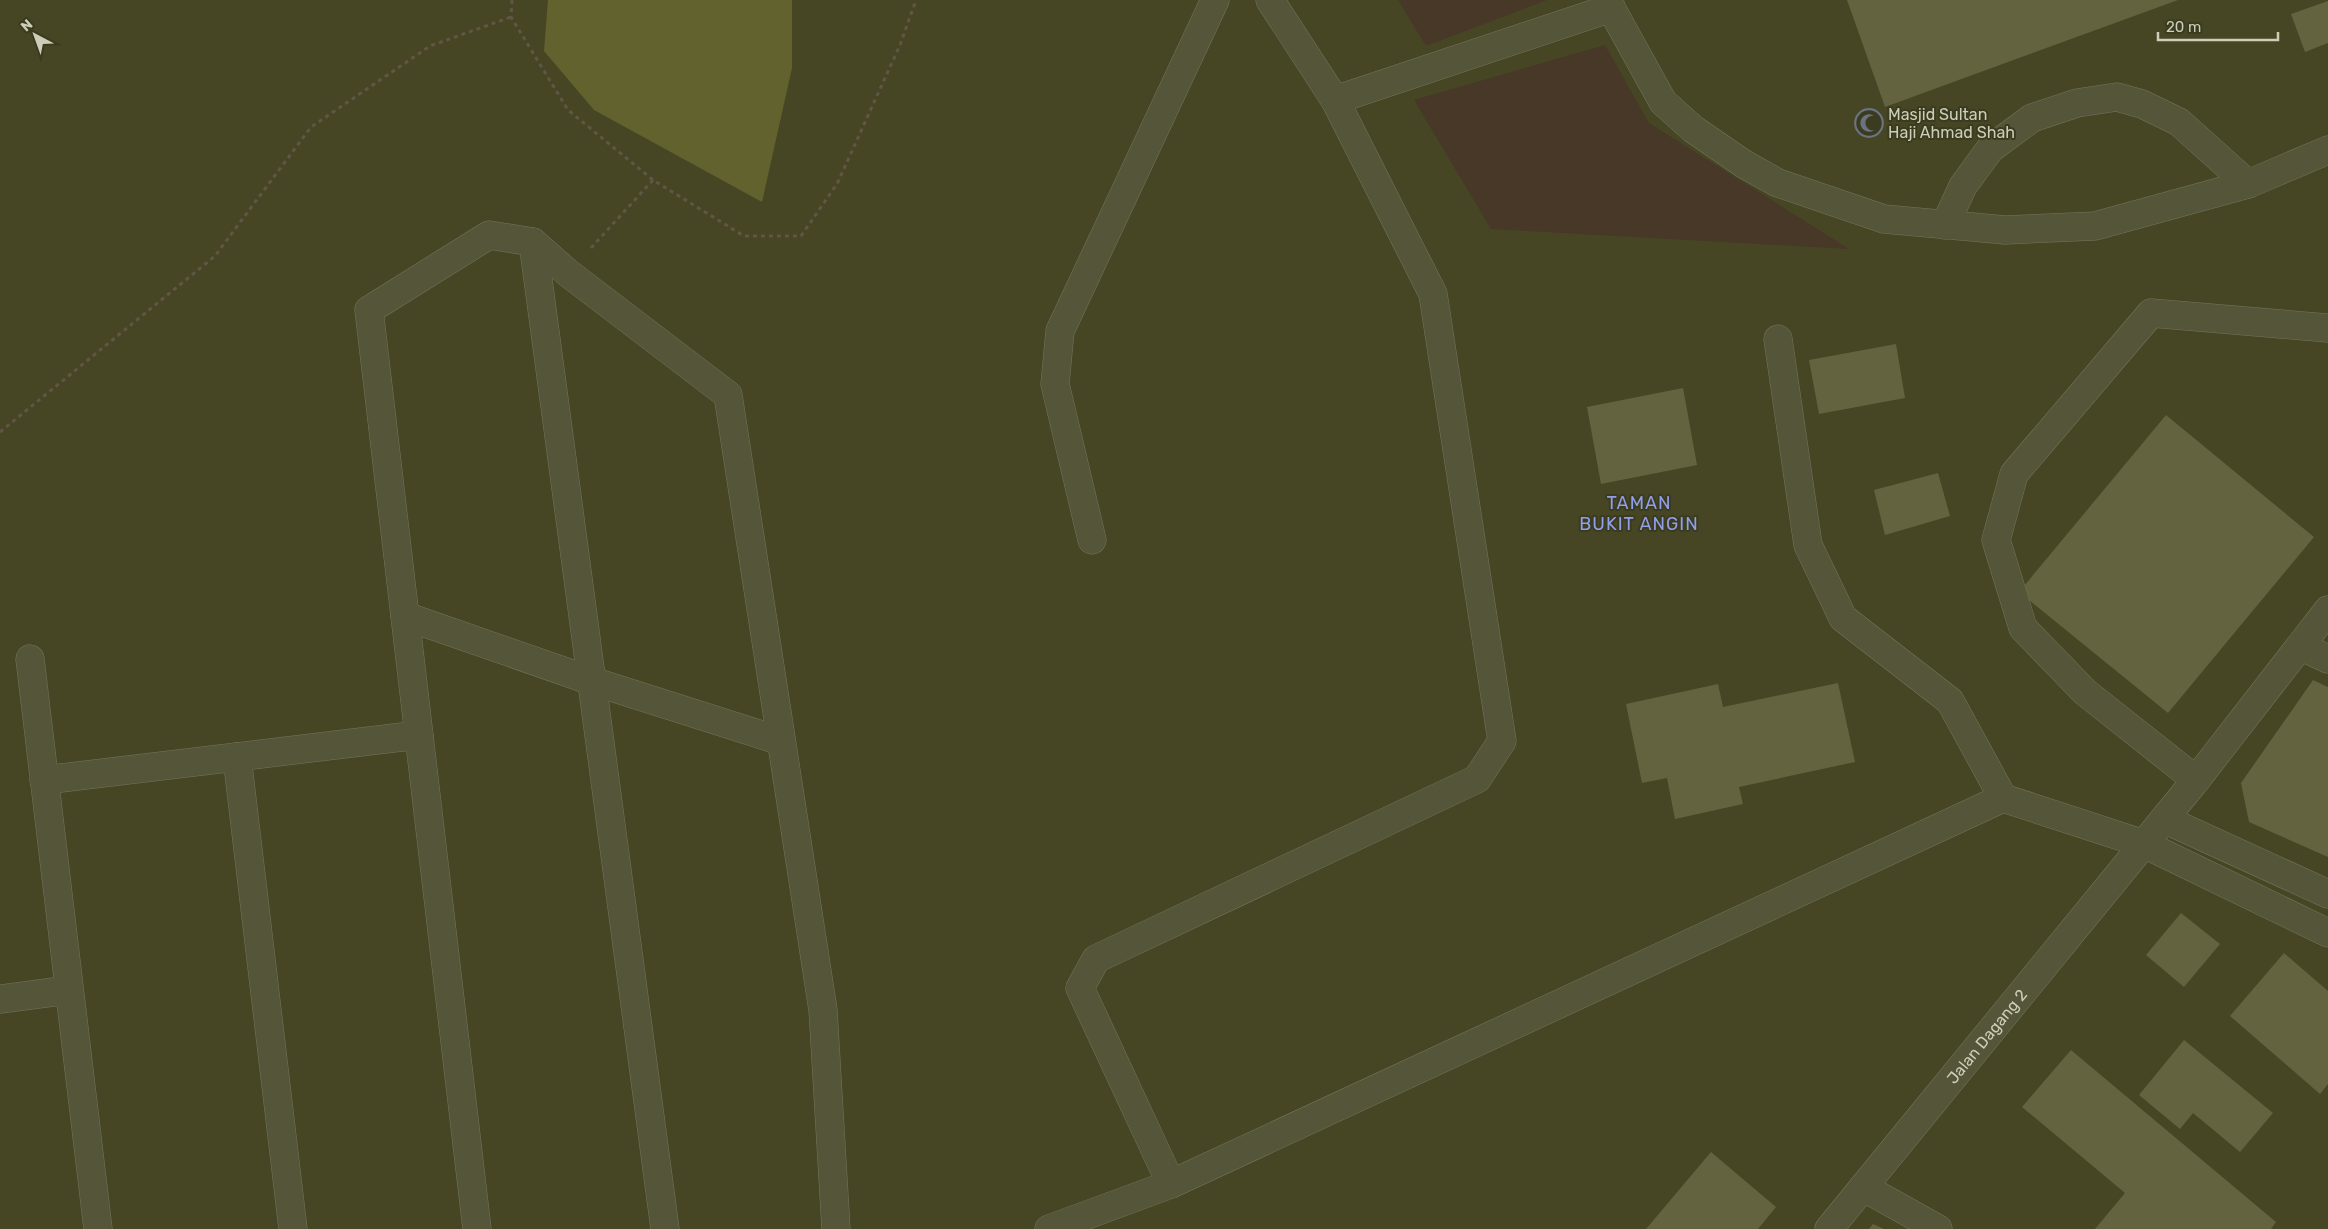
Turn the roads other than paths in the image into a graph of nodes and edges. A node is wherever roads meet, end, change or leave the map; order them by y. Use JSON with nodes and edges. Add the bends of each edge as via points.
{"nodes":[{"id":1,"x":1215,"y":0,"type":"edge"},
{"id":2,"x":1270,"y":0,"type":"edge"},
{"id":3,"x":1610,"y":4,"type":"edge"},
{"id":4,"x":1335,"y":100,"type":"junction"},
{"id":5,"x":2328,"y":150,"type":"edge"},
{"id":6,"x":2248,"y":184,"type":"junction"},
{"id":7,"x":1945,"y":225,"type":"junction"},
{"id":8,"x":533,"y":242,"type":"junction"},
{"id":9,"x":2328,"y":328,"type":"edge"},
{"id":10,"x":1778,"y":339,"type":"dead end"},
{"id":11,"x":1092,"y":540,"type":"dead end"},
{"id":12,"x":2328,"y":610,"type":"edge"},
{"id":13,"x":405,"y":616,"type":"junction"},
{"id":14,"x":2300,"y":646,"type":"junction"},
{"id":15,"x":30,"y":659,"type":"dead end"},
{"id":16,"x":2328,"y":659,"type":"edge"},
{"id":17,"x":592,"y":681,"type":"junction"},
{"id":18,"x":419,"y":735,"type":"junction"},
{"id":19,"x":781,"y":741,"type":"junction"},
{"id":20,"x":238,"y":757,"type":"junction"},
{"id":21,"x":44,"y":780,"type":"junction"},
{"id":22,"x":2196,"y":780,"type":"junction"},
{"id":23,"x":2003,"y":798,"type":"junction"},
{"id":24,"x":2164,"y":819,"type":"junction"},
{"id":25,"x":2144,"y":844,"type":"junction"},
{"id":26,"x":2328,"y":894,"type":"edge"},
{"id":27,"x":2328,"y":933,"type":"edge"},
{"id":28,"x":69,"y":990,"type":"junction"},
{"id":29,"x":0,"y":999,"type":"edge"},
{"id":30,"x":1172,"y":1184,"type":"junction"},
{"id":31,"x":1863,"y":1187,"type":"junction"},
{"id":32,"x":98,"y":1229,"type":"edge"},
{"id":33,"x":293,"y":1229,"type":"edge"},
{"id":34,"x":477,"y":1229,"type":"edge"},
{"id":35,"x":665,"y":1229,"type":"edge"},
{"id":36,"x":836,"y":1229,"type":"edge"},
{"id":37,"x":1049,"y":1229,"type":"edge"},
{"id":38,"x":1829,"y":1229,"type":"edge"},
{"id":39,"x":1938,"y":1229,"type":"edge"}],
"edges":[{"from":1,"to":11,"type":"street","via":[[1060,331],[1055,384]]},
{"from":2,"to":4,"type":"street"},
{"from":3,"to":4,"type":"street"},
{"from":3,"to":7,"type":"street","via":[[1663,102],[1693,129],[1744,164],[1778,183],[1884,219]]},
{"from":4,"to":30,"type":"street","via":[[1433,294],[1502,740],[1478,779],[1096,959],[1080,988]]},
{"from":5,"to":6,"type":"street"},
{"from":6,"to":7,"type":"street","via":[[2095,226],[2005,230]]},
{"from":6,"to":7,"type":"street","via":[[2179,122],[2142,104],[2116,97],[2077,103],[2032,118],[1990,149],[1963,186]]},
{"from":8,"to":13,"type":"street","via":[[489,235],[369,310]]},
{"from":8,"to":17,"type":"street"},
{"from":8,"to":19,"type":"street","via":[[568,273],[728,395]]},
{"from":9,"to":22,"type":"street","via":[[2151,313],[2014,474],[1996,540],[2023,628],[2085,692]]},
{"from":10,"to":23,"type":"street","via":[[1808,545],[1843,618],[1950,701]]},
{"from":12,"to":14,"type":"street","name":"Jalan Dagang 2"},
{"from":13,"to":17,"type":"street"},
{"from":13,"to":18,"type":"street"},
{"from":14,"to":16,"type":"street"},
{"from":14,"to":22,"type":"street","name":"Jalan Dagang 2"},
{"from":15,"to":21,"type":"street"},
{"from":17,"to":19,"type":"street"},
{"from":17,"to":35,"type":"street"},
{"from":18,"to":20,"type":"street"},
{"from":18,"to":34,"type":"street"},
{"from":19,"to":36,"type":"street","via":[[823,1010]]},
{"from":20,"to":21,"type":"street"},
{"from":20,"to":33,"type":"street"},
{"from":21,"to":28,"type":"street"},
{"from":22,"to":24,"type":"street","name":"Jalan Dagang 2"},
{"from":23,"to":25,"type":"street"},
{"from":23,"to":30,"type":"street"},
{"from":24,"to":25,"type":"street","name":"Jalan Dagang 2"},
{"from":24,"to":26,"type":"street"},
{"from":25,"to":27,"type":"street"},
{"from":25,"to":31,"type":"street","name":"Jalan Dagang 2"},
{"from":28,"to":29,"type":"street"},
{"from":28,"to":32,"type":"street"},
{"from":30,"to":37,"type":"street"},
{"from":31,"to":38,"type":"street","name":"Jalan Dagang 2"},
{"from":31,"to":39,"type":"street"}]}
